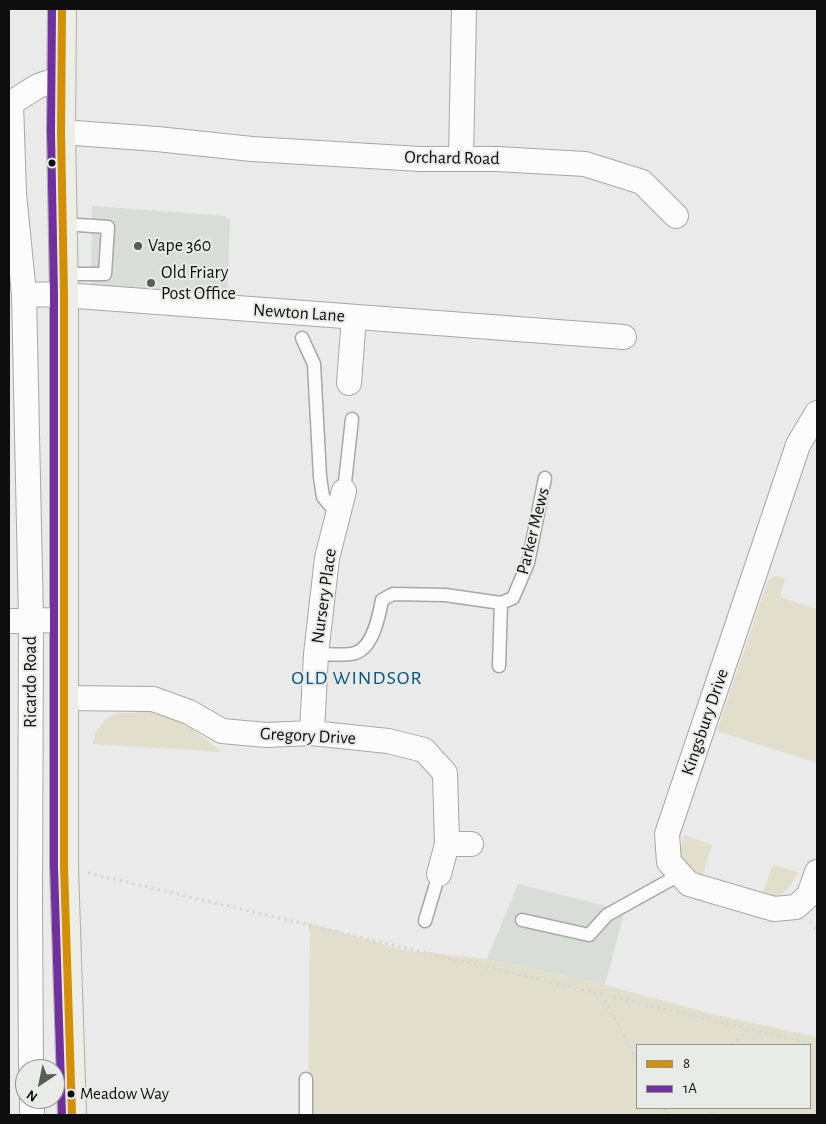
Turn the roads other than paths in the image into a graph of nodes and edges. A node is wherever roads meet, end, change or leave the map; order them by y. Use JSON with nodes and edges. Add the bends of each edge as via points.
{"nodes":[{"id":1,"x":62,"y":9,"type":"edge"},
{"id":2,"x":464,"y":9,"type":"edge"},
{"id":3,"x":62,"y":78,"type":"junction"},
{"id":4,"x":61,"y":132,"type":"junction"},
{"id":5,"x":461,"y":159,"type":"junction"},
{"id":6,"x":11,"y":194,"type":"edge"},
{"id":7,"x":676,"y":216,"type":"dead end"},
{"id":8,"x":63,"y":224,"type":"junction"},
{"id":9,"x":64,"y":284,"type":"junction"},
{"id":10,"x":24,"y":294,"type":"junction"},
{"id":11,"x":354,"y":317,"type":"junction"},
{"id":12,"x":624,"y":337,"type":"dead end"},
{"id":13,"x":302,"y":338,"type":"dead end"},
{"id":14,"x":349,"y":382,"type":"dead end"},
{"id":15,"x":817,"y":414,"type":"edge"},
{"id":16,"x":352,"y":419,"type":"dead end"},
{"id":17,"x":545,"y":478,"type":"dead end"},
{"id":18,"x":344,"y":491,"type":"joint"},
{"id":19,"x":338,"y":515,"type":"junction"},
{"id":20,"x":501,"y":603,"type":"junction"},
{"id":21,"x":20,"y":620,"type":"edge"},
{"id":22,"x":63,"y":620,"type":"junction"},
{"id":23,"x":316,"y":654,"type":"junction"},
{"id":24,"x":499,"y":666,"type":"dead end"},
{"id":25,"x":64,"y":698,"type":"junction"},
{"id":26,"x":312,"y":733,"type":"junction"},
{"id":27,"x":447,"y":844,"type":"junction"},
{"id":28,"x":472,"y":844,"type":"dead end"},
{"id":29,"x":817,"y":872,"type":"edge"},
{"id":30,"x":439,"y":874,"type":"joint"},
{"id":31,"x":680,"y":874,"type":"junction"},
{"id":32,"x":522,"y":920,"type":"dead end"},
{"id":33,"x":426,"y":921,"type":"dead end"},
{"id":34,"x":31,"y":1059,"type":"edge"},
{"id":35,"x":306,"y":1079,"type":"dead end"},
{"id":36,"x":72,"y":1115,"type":"edge"},
{"id":37,"x":306,"y":1115,"type":"edge"}],
"edges":[{"from":1,"to":3,"type":"main road"},
{"from":2,"to":5,"type":"street"},
{"from":3,"to":4,"type":"main road"},
{"from":3,"to":6,"type":"street","name":"Ricardo Road","via":[[38,86],[11,103]]},
{"from":4,"to":5,"type":"street","name":"Orchard Road","via":[[252,149]]},
{"from":4,"to":8,"type":"main road"},
{"from":5,"to":7,"type":"street","name":"Orchard Road","via":[[585,164],[642,182]]},
{"from":6,"to":10,"type":"street","name":"Ricardo Road"},
{"from":8,"to":9,"type":"main road"},
{"from":8,"to":9,"type":"lane","via":[[108,227],[105,274]]},
{"from":9,"to":10,"type":"street"},
{"from":9,"to":11,"type":"street","name":"Newton Lane"},
{"from":9,"to":22,"type":"main road"},
{"from":10,"to":21,"type":"street","name":"Ricardo Road"},
{"from":11,"to":12,"type":"street","name":"Newton Lane"},
{"from":11,"to":14,"type":"street","name":"Newton Lane"},
{"from":13,"to":19,"type":"lane","via":[[314,364],[323,496]]},
{"from":15,"to":31,"type":"street","name":"Kingsbury Drive","via":[[798,445],[667,834],[669,862]]},
{"from":16,"to":18,"type":"lane"},
{"from":17,"to":20,"type":"lane","name":"Parker Mews","via":[[528,564],[513,598]]},
{"from":18,"to":19,"type":"street","name":"Nursery Place"},
{"from":19,"to":23,"type":"street","name":"Nursery Place","via":[[328,558]]},
{"from":20,"to":23,"type":"lane","via":[[393,594],[382,600],[370,642],[356,653]]},
{"from":20,"to":24,"type":"lane"},
{"from":21,"to":22,"type":"street"},
{"from":21,"to":34,"type":"street","name":"Ricardo Road","via":[[30,903]]},
{"from":22,"to":25,"type":"main road"},
{"from":23,"to":26,"type":"street","name":"Nursery Place"},
{"from":25,"to":26,"type":"street","name":"Gregory Drive","via":[[153,699],[189,712],[222,731],[266,735]]},
{"from":25,"to":36,"type":"main road","via":[[64,867]]},
{"from":26,"to":27,"type":"street","name":"Gregory Drive","via":[[388,741],[424,750],[445,774]]},
{"from":27,"to":28,"type":"street"},
{"from":27,"to":30,"type":"street","name":"Gregory Drive"},
{"from":29,"to":31,"type":"street","name":"Kingsbury Drive","via":[[809,895],[796,907],[774,908],[689,884]]},
{"from":30,"to":33,"type":"lane"},
{"from":31,"to":32,"type":"lane","via":[[607,915],[589,935]]},
{"from":35,"to":37,"type":"lane"}]}
